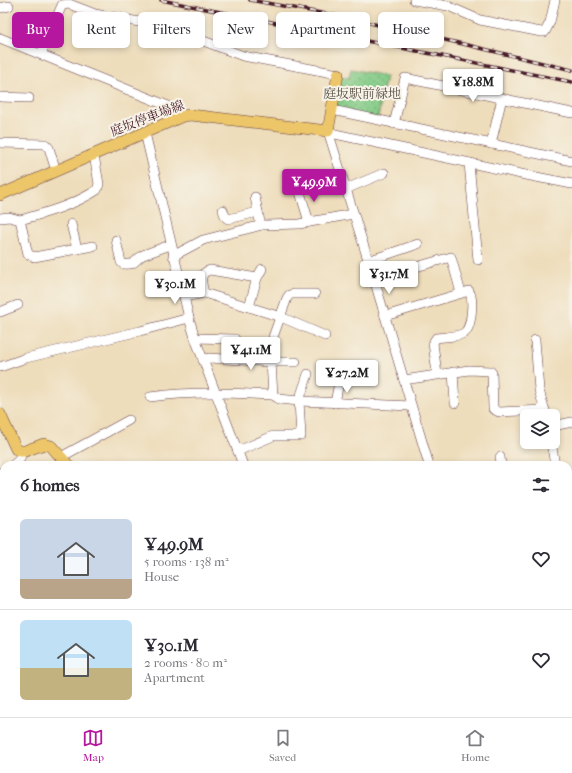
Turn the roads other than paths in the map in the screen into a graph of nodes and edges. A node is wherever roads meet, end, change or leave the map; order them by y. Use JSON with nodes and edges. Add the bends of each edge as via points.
{"nodes":[{"id":1,"x":414,"y":0,"type":"edge"},
{"id":2,"x":555,"y":0,"type":"edge"},
{"id":3,"x":0,"y":38,"type":"edge"},
{"id":4,"x":41,"y":54,"type":"junction"},
{"id":5,"x":338,"y":74,"type":"joint"},
{"id":6,"x":0,"y":97,"type":"edge"},
{"id":7,"x":29,"y":98,"type":"dead end"},
{"id":8,"x":502,"y":98,"type":"junction"},
{"id":9,"x":332,"y":110,"type":"junction"},
{"id":10,"x":572,"y":113,"type":"edge"},
{"id":11,"x":183,"y":116,"type":"junction"},
{"id":12,"x":394,"y":124,"type":"junction"},
{"id":13,"x":328,"y":131,"type":"junction"},
{"id":14,"x":145,"y":133,"type":"junction"},
{"id":15,"x":0,"y":143,"type":"edge"},
{"id":16,"x":491,"y":144,"type":"junction"},
{"id":17,"x":94,"y":154,"type":"junction"},
{"id":18,"x":572,"y":160,"type":"edge"},
{"id":19,"x":469,"y":163,"type":"junction"},
{"id":20,"x":56,"y":171,"type":"junction"},
{"id":21,"x":384,"y":173,"type":"dead end"},
{"id":22,"x":572,"y":184,"type":"edge"},
{"id":23,"x":299,"y":189,"type":"dead end"},
{"id":24,"x":346,"y":189,"type":"junction"},
{"id":25,"x":0,"y":195,"type":"edge"},
{"id":26,"x":255,"y":197,"type":"dead end"},
{"id":27,"x":223,"y":210,"type":"dead end"},
{"id":28,"x":258,"y":212,"type":"junction"},
{"id":29,"x":354,"y":214,"type":"junction"},
{"id":30,"x":0,"y":218,"type":"edge"},
{"id":31,"x":20,"y":220,"type":"junction"},
{"id":32,"x":309,"y":222,"type":"junction"},
{"id":33,"x":71,"y":224,"type":"dead end"},
{"id":34,"x":262,"y":225,"type":"junction"},
{"id":35,"x":116,"y":240,"type":"dead end"},
{"id":36,"x":418,"y":244,"type":"dead end"},
{"id":37,"x":170,"y":245,"type":"junction"},
{"id":38,"x":93,"y":246,"type":"dead end"},
{"id":39,"x":77,"y":249,"type":"junction"},
{"id":40,"x":173,"y":256,"type":"junction"},
{"id":41,"x":478,"y":260,"type":"dead end"},
{"id":42,"x":368,"y":261,"type":"junction"},
{"id":43,"x":262,"y":269,"type":"dead end"},
{"id":44,"x":257,"y":278,"type":"junction"},
{"id":45,"x":374,"y":279,"type":"junction"},
{"id":46,"x":204,"y":293,"type":"junction"},
{"id":47,"x":461,"y":293,"type":"junction"},
{"id":48,"x":315,"y":294,"type":"dead end"},
{"id":49,"x":184,"y":297,"type":"junction"},
{"id":50,"x":18,"y":305,"type":"dead end"},
{"id":51,"x":249,"y":307,"type":"junction"},
{"id":52,"x":0,"y":312,"type":"edge"},
{"id":53,"x":385,"y":316,"type":"junction"},
{"id":54,"x":280,"y":317,"type":"junction"},
{"id":55,"x":189,"y":318,"type":"junction"},
{"id":56,"x":325,"y":336,"type":"dead end"},
{"id":57,"x":195,"y":338,"type":"junction"},
{"id":58,"x":235,"y":339,"type":"dead end"},
{"id":59,"x":535,"y":340,"type":"dead end"},
{"id":60,"x":203,"y":360,"type":"junction"},
{"id":61,"x":271,"y":362,"type":"junction"},
{"id":62,"x":296,"y":362,"type":"dead end"},
{"id":63,"x":0,"y":368,"type":"edge"},
{"id":64,"x":453,"y":372,"type":"junction"},
{"id":65,"x":308,"y":374,"type":"dead end"},
{"id":66,"x":437,"y":374,"type":"junction"},
{"id":67,"x":404,"y":380,"type":"junction"},
{"id":68,"x":339,"y":382,"type":"dead end"},
{"id":69,"x":216,"y":393,"type":"junction"},
{"id":70,"x":273,"y":395,"type":"junction"},
{"id":71,"x":150,"y":397,"type":"dead end"},
{"id":72,"x":299,"y":401,"type":"junction"},
{"id":73,"x":335,"y":403,"type":"junction"},
{"id":74,"x":455,"y":403,"type":"dead end"},
{"id":75,"x":411,"y":406,"type":"junction"},
{"id":76,"x":545,"y":409,"type":"edge"},
{"id":77,"x":520,"y":412,"type":"edge"},
{"id":78,"x":0,"y":414,"type":"edge"},
{"id":79,"x":129,"y":420,"type":"dead end"},
{"id":80,"x":572,"y":422,"type":"edge"},
{"id":81,"x":560,"y":425,"type":"edge"},
{"id":82,"x":552,"y":449,"type":"edge"},
{"id":83,"x":22,"y":451,"type":"junction"},
{"id":84,"x":238,"y":451,"type":"junction"},
{"id":85,"x":18,"y":461,"type":"edge"},
{"id":86,"x":64,"y":461,"type":"edge"},
{"id":87,"x":242,"y":461,"type":"edge"},
{"id":88,"x":427,"y":461,"type":"edge"},
{"id":89,"x":554,"y":461,"type":"edge"}],
"edges":[{"from":1,"to":2,"type":"street","via":[[448,6],[480,20],[542,32],[545,32],[549,25]]},
{"from":3,"to":4,"type":"street"},
{"from":4,"to":5,"type":"street","via":[[62,5],[69,4],[95,14],[167,27],[243,56]]},
{"from":4,"to":11,"type":"street","via":[[178,110]]},
{"from":5,"to":9,"type":"main road"},
{"from":6,"to":7,"type":"street"},
{"from":8,"to":10,"type":"street"},
{"from":8,"to":12,"type":"street","via":[[405,78]]},
{"from":8,"to":16,"type":"street"},
{"from":9,"to":12,"type":"street"},
{"from":9,"to":13,"type":"main road"},
{"from":11,"to":13,"type":"main road","name":"庭坂停車場線","via":[[191,114]]},
{"from":11,"to":14,"type":"main road","name":"庭坂停車場線"},
{"from":12,"to":16,"type":"street"},
{"from":13,"to":19,"type":"street"},
{"from":13,"to":24,"type":"street"},
{"from":14,"to":17,"type":"main road","name":"庭坂停車場線"},
{"from":14,"to":37,"type":"street"},
{"from":15,"to":20,"type":"street","via":[[46,144]]},
{"from":16,"to":18,"type":"street"},
{"from":17,"to":20,"type":"main road","name":"庭坂停車場線"},
{"from":17,"to":31,"type":"street","via":[[99,184],[97,190],[58,209]]},
{"from":19,"to":22,"type":"street"},
{"from":19,"to":41,"type":"street"},
{"from":20,"to":25,"type":"main road","name":"庭坂停車場線"},
{"from":21,"to":24,"type":"street"},
{"from":23,"to":32,"type":"street"},
{"from":24,"to":29,"type":"street"},
{"from":26,"to":28,"type":"street"},
{"from":27,"to":28,"type":"street","via":[[228,219]]},
{"from":28,"to":34,"type":"street"},
{"from":29,"to":32,"type":"street"},
{"from":29,"to":42,"type":"street"},
{"from":30,"to":31,"type":"street"},
{"from":31,"to":39,"type":"street","via":[[30,256]]},
{"from":32,"to":34,"type":"street"},
{"from":33,"to":39,"type":"street"},
{"from":34,"to":40,"type":"street","via":[[203,240]]},
{"from":35,"to":37,"type":"street","via":[[121,262],[130,265],[143,255]]},
{"from":36,"to":42,"type":"street"},
{"from":37,"to":40,"type":"street"},
{"from":38,"to":39,"type":"street"},
{"from":40,"to":49,"type":"street"},
{"from":42,"to":45,"type":"street"},
{"from":43,"to":44,"type":"street"},
{"from":44,"to":46,"type":"street","via":[[206,271],[201,280]]},
{"from":44,"to":51,"type":"street"},
{"from":45,"to":47,"type":"street","via":[[451,257]]},
{"from":45,"to":53,"type":"street"},
{"from":46,"to":49,"type":"street"},
{"from":46,"to":51,"type":"street"},
{"from":47,"to":53,"type":"street"},
{"from":47,"to":66,"type":"street","via":[[469,291],[472,294],[468,330],[463,334],[434,340]]},
{"from":48,"to":54,"type":"street","via":[[289,295]]},
{"from":49,"to":55,"type":"street"},
{"from":50,"to":52,"type":"street"},
{"from":51,"to":54,"type":"street"},
{"from":53,"to":67,"type":"street"},
{"from":54,"to":56,"type":"street"},
{"from":54,"to":61,"type":"street","via":[[273,337]]},
{"from":55,"to":57,"type":"street"},
{"from":55,"to":63,"type":"street","via":[[26,358]]},
{"from":57,"to":58,"type":"street"},
{"from":57,"to":60,"type":"street"},
{"from":59,"to":76,"type":"street","via":[[539,390]]},
{"from":60,"to":61,"type":"street","via":[[209,358]]},
{"from":60,"to":69,"type":"street"},
{"from":61,"to":62,"type":"street"},
{"from":61,"to":70,"type":"street"},
{"from":64,"to":66,"type":"street"},
{"from":64,"to":74,"type":"street"},
{"from":64,"to":77,"type":"street","via":[[490,370],[494,408],[498,412]]},
{"from":65,"to":72,"type":"street"},
{"from":66,"to":67,"type":"street"},
{"from":67,"to":75,"type":"street"},
{"from":68,"to":73,"type":"street"},
{"from":69,"to":70,"type":"street"},
{"from":69,"to":71,"type":"street"},
{"from":69,"to":84,"type":"street"},
{"from":70,"to":72,"type":"street","via":[[278,399]]},
{"from":72,"to":73,"type":"street"},
{"from":72,"to":84,"type":"street","via":[[301,436],[273,436]]},
{"from":73,"to":75,"type":"street"},
{"from":75,"to":88,"type":"street"},
{"from":78,"to":83,"type":"main road","via":[[16,450]]},
{"from":79,"to":86,"type":"street"},
{"from":80,"to":81,"type":"street"},
{"from":82,"to":89,"type":"street"},
{"from":83,"to":85,"type":"street"},
{"from":83,"to":86,"type":"main road","via":[[48,444]]},
{"from":84,"to":87,"type":"street"}]}
